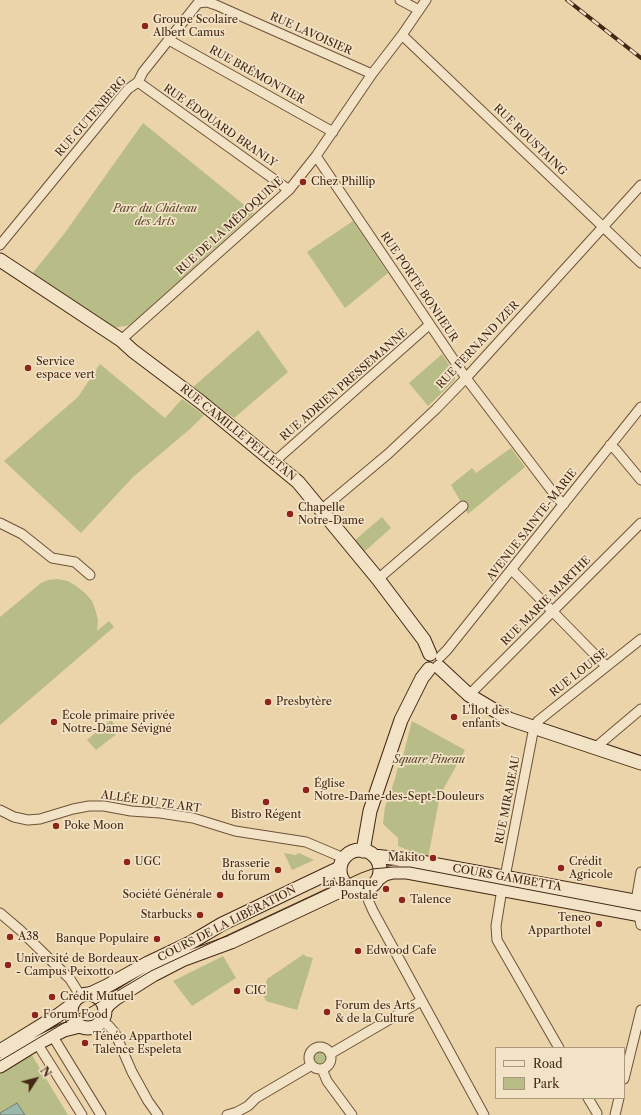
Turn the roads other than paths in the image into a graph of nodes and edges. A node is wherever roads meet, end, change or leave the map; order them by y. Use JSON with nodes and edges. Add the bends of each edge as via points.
{"nodes":[{"id":1,"x":400,"y":0,"type":"edge"},
{"id":2,"x":426,"y":0,"type":"edge"},
{"id":3,"x":198,"y":2,"type":"edge"},
{"id":4,"x":419,"y":10,"type":"junction"},
{"id":5,"x":402,"y":35,"type":"junction"},
{"id":6,"x":169,"y":40,"type":"junction"},
{"id":7,"x":372,"y":74,"type":"junction"},
{"id":8,"x":138,"y":82,"type":"junction"},
{"id":9,"x":333,"y":132,"type":"junction"},
{"id":10,"x":316,"y":156,"type":"junction"},
{"id":11,"x":641,"y":184,"type":"edge"},
{"id":12,"x":289,"y":190,"type":"junction"},
{"id":13,"x":603,"y":226,"type":"junction"},
{"id":14,"x":0,"y":245,"type":"edge"},
{"id":15,"x":0,"y":260,"type":"edge"},
{"id":16,"x":641,"y":263,"type":"edge"},
{"id":17,"x":429,"y":325,"type":"junction"},
{"id":18,"x":121,"y":340,"type":"junction"},
{"id":19,"x":466,"y":378,"type":"junction"},
{"id":20,"x":641,"y":407,"type":"edge"},
{"id":21,"x":610,"y":445,"type":"junction"},
{"id":22,"x":274,"y":462,"type":"junction"},
{"id":23,"x":641,"y":480,"type":"edge"},
{"id":24,"x":564,"y":504,"type":"junction"},
{"id":25,"x":463,"y":506,"type":"dead end"},
{"id":26,"x":321,"y":510,"type":"junction"},
{"id":27,"x":0,"y":523,"type":"edge"},
{"id":28,"x":641,"y":523,"type":"edge"},
{"id":29,"x":512,"y":570,"type":"junction"},
{"id":30,"x":90,"y":575,"type":"dead end"},
{"id":31,"x":378,"y":580,"type":"junction"},
{"id":32,"x":553,"y":612,"type":"junction"},
{"id":33,"x":641,"y":639,"type":"edge"},
{"id":34,"x":434,"y":662,"type":"junction"},
{"id":35,"x":606,"y":666,"type":"junction"},
{"id":36,"x":469,"y":695,"type":"junction"},
{"id":37,"x":641,"y":709,"type":"edge"},
{"id":38,"x":534,"y":727,"type":"junction"},
{"id":39,"x":596,"y":747,"type":"junction"},
{"id":40,"x":641,"y":763,"type":"edge"},
{"id":41,"x":0,"y":810,"type":"edge"},
{"id":42,"x":368,"y":853,"type":"junction"},
{"id":43,"x":342,"y":862,"type":"junction"},
{"id":44,"x":641,"y":872,"type":"edge"},
{"id":45,"x":378,"y":879,"type":"junction"},
{"id":46,"x":504,"y":883,"type":"junction"},
{"id":47,"x":351,"y":888,"type":"junction"},
{"id":48,"x":365,"y":889,"type":"junction"},
{"id":49,"x":640,"y":912,"type":"edge"},
{"id":50,"x":0,"y":913,"type":"edge"},
{"id":51,"x":81,"y":998,"type":"junction"},
{"id":52,"x":421,"y":1001,"type":"junction"},
{"id":53,"x":641,"y":1010,"type":"edge"},
{"id":54,"x":104,"y":1015,"type":"junction"},
{"id":55,"x":80,"y":1026,"type":"junction"},
{"id":56,"x":56,"y":1034,"type":"junction"},
{"id":57,"x":34,"y":1045,"type":"junction"},
{"id":58,"x":558,"y":1047,"type":"edge"},
{"id":59,"x":0,"y":1051,"type":"edge"},
{"id":60,"x":330,"y":1054,"type":"junction"},
{"id":61,"x":312,"y":1065,"type":"junction"},
{"id":62,"x":0,"y":1066,"type":"edge"},
{"id":63,"x":322,"y":1069,"type":"junction"},
{"id":64,"x":625,"y":1075,"type":"edge"},
{"id":65,"x":589,"y":1099,"type":"edge"},
{"id":66,"x":619,"y":1099,"type":"edge"},
{"id":67,"x":598,"y":1114,"type":"edge"},
{"id":68,"x":82,"y":1115,"type":"edge"},
{"id":69,"x":101,"y":1115,"type":"edge"},
{"id":70,"x":158,"y":1115,"type":"edge"},
{"id":71,"x":227,"y":1115,"type":"edge"},
{"id":72,"x":352,"y":1115,"type":"edge"},
{"id":73,"x":484,"y":1115,"type":"edge"},
{"id":74,"x":615,"y":1115,"type":"edge"}],
"edges":[{"from":1,"to":4,"type":"street"},
{"from":2,"to":4,"type":"street","name":"RUE DE LA MÉDOQUINE"},
{"from":3,"to":6,"type":"street","name":"RUE GUTENBERG"},
{"from":3,"to":7,"type":"street","name":"RUE LAVOISIER","via":[[216,4]]},
{"from":4,"to":5,"type":"street","name":"RUE DE LA MÉDOQUINE"},
{"from":5,"to":7,"type":"street","name":"RUE DE LA MÉDOQUINE"},
{"from":5,"to":13,"type":"street","name":"RUE ROUSTAING"},
{"from":6,"to":8,"type":"street","name":"RUE GUTENBERG"},
{"from":6,"to":9,"type":"street","name":"RUE BRÉMONTIER"},
{"from":7,"to":9,"type":"street","name":"RUE DE LA MÉDOQUINE"},
{"from":8,"to":12,"type":"street","name":"RUE ÉDOUARD BRANLY"},
{"from":8,"to":14,"type":"street","name":"RUE GUTENBERG","via":[[128,89]]},
{"from":9,"to":10,"type":"street","name":"RUE DE LA MÉDOQUINE"},
{"from":10,"to":12,"type":"street","name":"RUE DE LA MÉDOQUINE"},
{"from":10,"to":17,"type":"street","name":"RUE PORTE BONHEUR"},
{"from":11,"to":13,"type":"street","name":"RUE FERNAND IZER"},
{"from":12,"to":18,"type":"street","name":"RUE DE LA MÉDOQUINE"},
{"from":13,"to":16,"type":"street","name":"RUE ROUSTAING"},
{"from":13,"to":19,"type":"street","name":"RUE FERNAND IZER"},
{"from":15,"to":18,"type":"main road","name":"RUE CAMILLE PELLETAN"},
{"from":17,"to":19,"type":"street","name":"RUE PORTE BONHEUR"},
{"from":17,"to":22,"type":"street","name":"RUE ADRIEN PRESSEMANNE"},
{"from":18,"to":22,"type":"main road","name":"RUE CAMILLE PELLETAN"},
{"from":19,"to":24,"type":"street","name":"RUE PORTE BONHEUR"},
{"from":19,"to":26,"type":"street","name":"RUE FERNAND IZER","via":[[417,428]]},
{"from":20,"to":21,"type":"street","name":"AVENUE SAINTE-MARIE"},
{"from":21,"to":23,"type":"street"},
{"from":21,"to":24,"type":"street","name":"AVENUE SAINTE-MARIE"},
{"from":22,"to":26,"type":"main road","name":"RUE CAMILLE PELLETAN","via":[[298,482]]},
{"from":24,"to":29,"type":"street","name":"AVENUE SAINTE-MARIE"},
{"from":25,"to":31,"type":"street"},
{"from":26,"to":31,"type":"main road","name":"RUE CAMILLE PELLETAN"},
{"from":27,"to":30,"type":"street","via":[[22,534],[52,558],[75,562]]},
{"from":28,"to":32,"type":"street","name":"RUE MARIE MARTHE"},
{"from":29,"to":32,"type":"street"},
{"from":29,"to":34,"type":"street","name":"AVENUE SAINTE-MARIE","via":[[447,650]]},
{"from":31,"to":34,"type":"main road","name":"RUE CAMILLE PELLETAN","via":[[424,640]]},
{"from":32,"to":35,"type":"street"},
{"from":32,"to":36,"type":"street","name":"RUE MARIE MARTHE"},
{"from":33,"to":35,"type":"street","name":"RUE LOUISE"},
{"from":34,"to":36,"type":"main road"},
{"from":34,"to":42,"type":"main road","via":[[422,678],[401,720],[370,811]]},
{"from":35,"to":38,"type":"street","name":"RUE LOUISE"},
{"from":36,"to":38,"type":"main road","via":[[508,719]]},
{"from":37,"to":39,"type":"street"},
{"from":38,"to":39,"type":"main road"},
{"from":38,"to":46,"type":"street","name":"RUE MIRABEAU"},
{"from":39,"to":40,"type":"main road"},
{"from":41,"to":43,"type":"street","name":"ALLÉE DU 7E ART","via":[[28,820],[89,806],[193,818],[235,831],[306,842],[339,856]]},
{"from":42,"to":43,"type":"main road","via":[[358,850],[352,852]]},
{"from":42,"to":45,"type":"main road","via":[[377,859],[380,868]]},
{"from":42,"to":46,"type":"main road","name":"COURS GAMBETTA","via":[[410,860]]},
{"from":43,"to":47,"type":"main road","via":[[341,876]]},
{"from":43,"to":51,"type":"main road","name":"COURS DE LA LIBÉRATION","via":[[333,871],[222,924]]},
{"from":44,"to":49,"type":"street"},
{"from":45,"to":46,"type":"main road","name":"COURS GAMBETTA","via":[[393,872],[407,872]]},
{"from":45,"to":48,"type":"main road","via":[[373,886]]},
{"from":46,"to":49,"type":"main road","name":"COURS GAMBETTA"},
{"from":46,"to":58,"type":"street","name":"RUE MIRABEAU","via":[[496,926],[497,940]]},
{"from":47,"to":48,"type":"main road"},
{"from":47,"to":54,"type":"main road","name":"COURS DE LA LIBÉRATION","via":[[231,942],[170,966],[115,999],[109,1004]]},
{"from":48,"to":52,"type":"street","via":[[373,911]]},
{"from":50,"to":51,"type":"street","via":[[70,980]]},
{"from":51,"to":54,"type":"main road","via":[[98,997],[102,1000]]},
{"from":51,"to":55,"type":"main road","via":[[71,1013],[75,1023]]},
{"from":51,"to":59,"type":"main road","name":"COURS DE LA LIBÉRATION"},
{"from":52,"to":60,"type":"street"},
{"from":52,"to":73,"type":"street"},
{"from":53,"to":64,"type":"street"},
{"from":54,"to":55,"type":"main road","via":[[94,1027]]},
{"from":54,"to":70,"type":"street","via":[[132,1072]]},
{"from":55,"to":56,"type":"main road"},
{"from":56,"to":57,"type":"main road"},
{"from":56,"to":69,"type":"street","via":[[55,1040]]},
{"from":57,"to":62,"type":"main road"},
{"from":57,"to":68,"type":"street","via":[[40,1048]]},
{"from":60,"to":61,"type":"street","via":[[328,1050],[319,1046],[312,1049],[308,1059]]},
{"from":60,"to":63,"type":"street","via":[[329,1064]]},
{"from":61,"to":63,"type":"street"},
{"from":61,"to":71,"type":"street","via":[[256,1098],[248,1106]]},
{"from":63,"to":72,"type":"street","via":[[327,1081]]},
{"from":65,"to":67,"type":"street"},
{"from":66,"to":74,"type":"street"}]}
